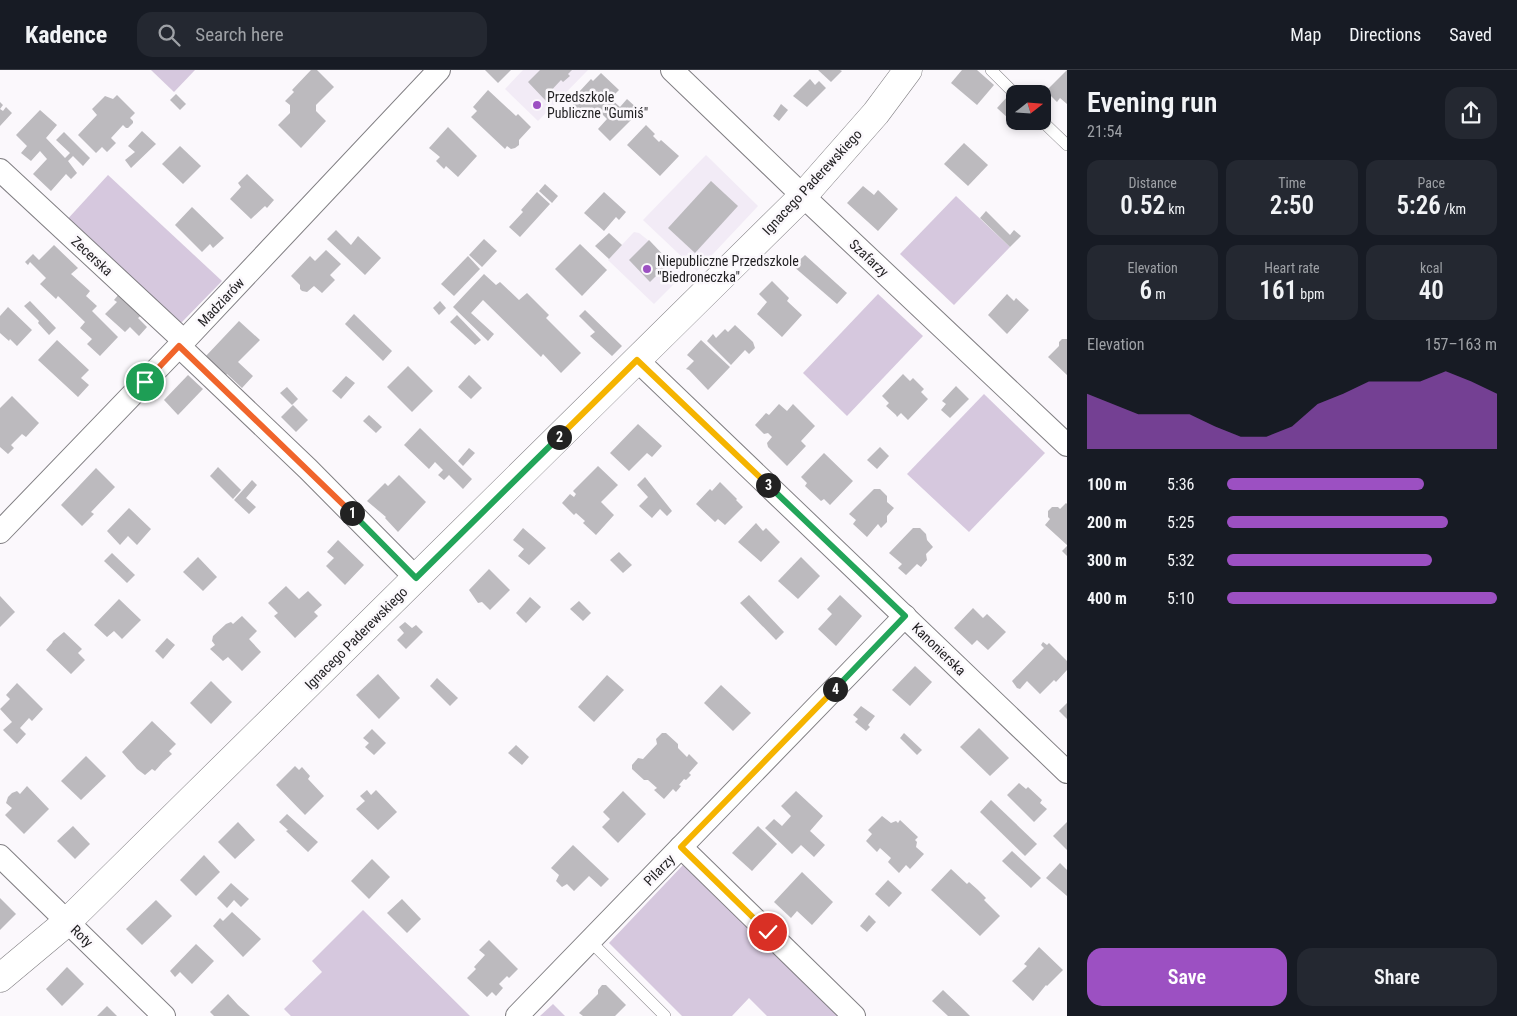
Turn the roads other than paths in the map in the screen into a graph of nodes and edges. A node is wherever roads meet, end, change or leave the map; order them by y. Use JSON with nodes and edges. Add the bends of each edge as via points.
{"nodes":[{"id":1,"x":439,"y":70,"type":"edge"},
{"id":2,"x":672,"y":70,"type":"edge"},
{"id":3,"x":908,"y":70,"type":"edge"},
{"id":4,"x":990,"y":70,"type":"edge"},
{"id":5,"x":1006,"y":85,"type":"edge"},
{"id":6,"x":1051,"y":130,"type":"edge"},
{"id":7,"x":1067,"y":145,"type":"edge"},
{"id":8,"x":0,"y":170,"type":"edge"},
{"id":9,"x":803,"y":196,"type":"junction"},
{"id":10,"x":182,"y":343,"type":"junction"},
{"id":11,"x":637,"y":360,"type":"junction"},
{"id":12,"x":1067,"y":445,"type":"edge"},
{"id":13,"x":0,"y":532,"type":"edge"},
{"id":14,"x":416,"y":578,"type":"junction"},
{"id":15,"x":905,"y":616,"type":"junction"},
{"id":16,"x":1067,"y":772,"type":"edge"},
{"id":17,"x":681,"y":847,"type":"junction"},
{"id":18,"x":0,"y":856,"type":"edge"},
{"id":19,"x":67,"y":922,"type":"junction"},
{"id":20,"x":590,"y":941,"type":"junction"},
{"id":21,"x":0,"y":978,"type":"edge"},
{"id":22,"x":164,"y":1016,"type":"edge"},
{"id":23,"x":518,"y":1016,"type":"edge"},
{"id":24,"x":665,"y":1016,"type":"edge"},
{"id":25,"x":854,"y":1016,"type":"edge"}],
"edges":[{"from":1,"to":10,"type":"street","name":"Madziarów"},
{"from":2,"to":9,"type":"street","name":"Szafarzy"},
{"from":3,"to":9,"type":"street","name":"Ignacego Paderewskiego","via":[[876,113]]},
{"from":4,"to":5,"type":"lane"},
{"from":6,"to":7,"type":"lane"},
{"from":8,"to":10,"type":"street","name":"Zecerska"},
{"from":9,"to":11,"type":"street","name":"Ignacego Paderewskiego"},
{"from":9,"to":12,"type":"street","name":"Szafarzy"},
{"from":10,"to":13,"type":"street","name":"Madziarów"},
{"from":10,"to":14,"type":"street","name":"Zecerska"},
{"from":11,"to":14,"type":"street","name":"Ignacego Paderewskiego"},
{"from":11,"to":15,"type":"street","name":"Kanonierska"},
{"from":14,"to":19,"type":"street","name":"Ignacego Paderewskiego"},
{"from":15,"to":16,"type":"street","name":"Kanonierska"},
{"from":15,"to":17,"type":"street","name":"Pilarzy"},
{"from":17,"to":20,"type":"street","name":"Pilarzy"},
{"from":17,"to":25,"type":"street"},
{"from":18,"to":19,"type":"street","name":"Roty"},
{"from":19,"to":21,"type":"street","name":"Ignacego Paderewskiego"},
{"from":19,"to":22,"type":"street","name":"Roty"},
{"from":20,"to":23,"type":"street","name":"Pilarzy"},
{"from":20,"to":24,"type":"lane"}]}
